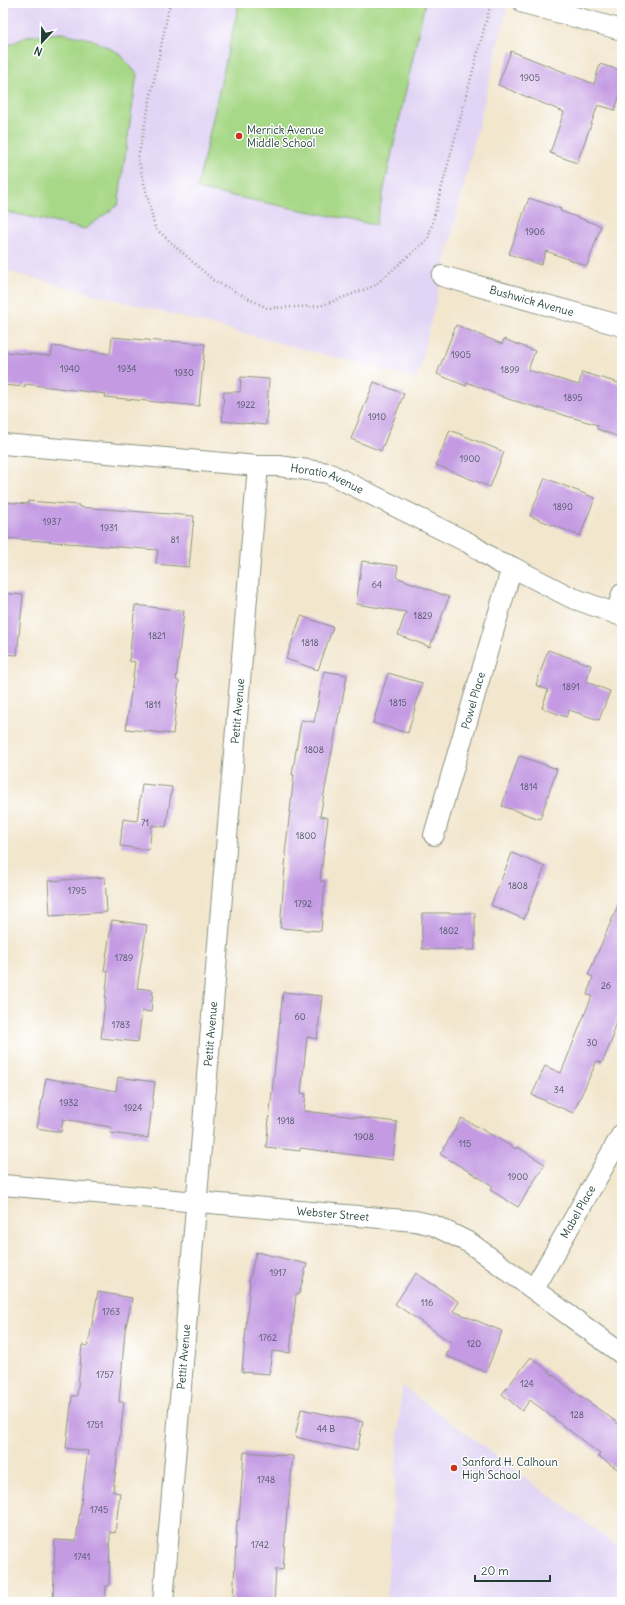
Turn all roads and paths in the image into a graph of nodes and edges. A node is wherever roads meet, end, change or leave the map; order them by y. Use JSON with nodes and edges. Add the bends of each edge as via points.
{"nodes":[{"id":1,"x":170,"y":3,"type":"edge"},
{"id":2,"x":491,"y":3,"type":"edge"},
{"id":3,"x":524,"y":3,"type":"edge"},
{"id":4,"x":622,"y":30,"type":"edge"},
{"id":5,"x":442,"y":276,"type":"dead end"},
{"id":6,"x":622,"y":326,"type":"edge"},
{"id":7,"x":3,"y":444,"type":"edge"},
{"id":8,"x":258,"y":466,"type":"junction"},
{"id":9,"x":512,"y":567,"type":"junction"},
{"id":10,"x":622,"y":594,"type":"edge"},
{"id":11,"x":619,"y":615,"type":"edge"},
{"id":12,"x":434,"y":835,"type":"dead end"},
{"id":13,"x":622,"y":1134,"type":"edge"},
{"id":14,"x":3,"y":1185,"type":"edge"},
{"id":15,"x":196,"y":1201,"type":"junction"},
{"id":16,"x":534,"y":1289,"type":"junction"},
{"id":17,"x":622,"y":1354,"type":"edge"},
{"id":18,"x":163,"y":1602,"type":"edge"}],
"edges":[{"from":1,"to":2,"type":"path","via":[[138,158],[155,228],[213,280],[267,308],[320,306],[374,286],[428,239]]},
{"from":3,"to":4,"type":"street"},
{"from":5,"to":6,"type":"street","name":"Bushwick Avenue"},
{"from":7,"to":8,"type":"street","name":"Horatio Avenue"},
{"from":8,"to":9,"type":"street","name":"Horatio Avenue","via":[[280,466],[328,473],[469,543],[499,563]]},
{"from":8,"to":15,"type":"street","name":"Pettit Avenue"},
{"from":9,"to":11,"type":"street","name":"Horatio Avenue","via":[[570,597]]},
{"from":9,"to":12,"type":"street","name":"Powel Place"},
{"from":10,"to":11,"type":"street"},
{"from":13,"to":16,"type":"street","name":"Mabel Place"},
{"from":14,"to":15,"type":"street","name":"Webster Street"},
{"from":15,"to":16,"type":"street","name":"Webster Street","via":[[415,1220],[433,1225],[470,1243]]},
{"from":15,"to":18,"type":"street","name":"Pettit Avenue"},
{"from":16,"to":17,"type":"street","name":"Webster Street"}]}
